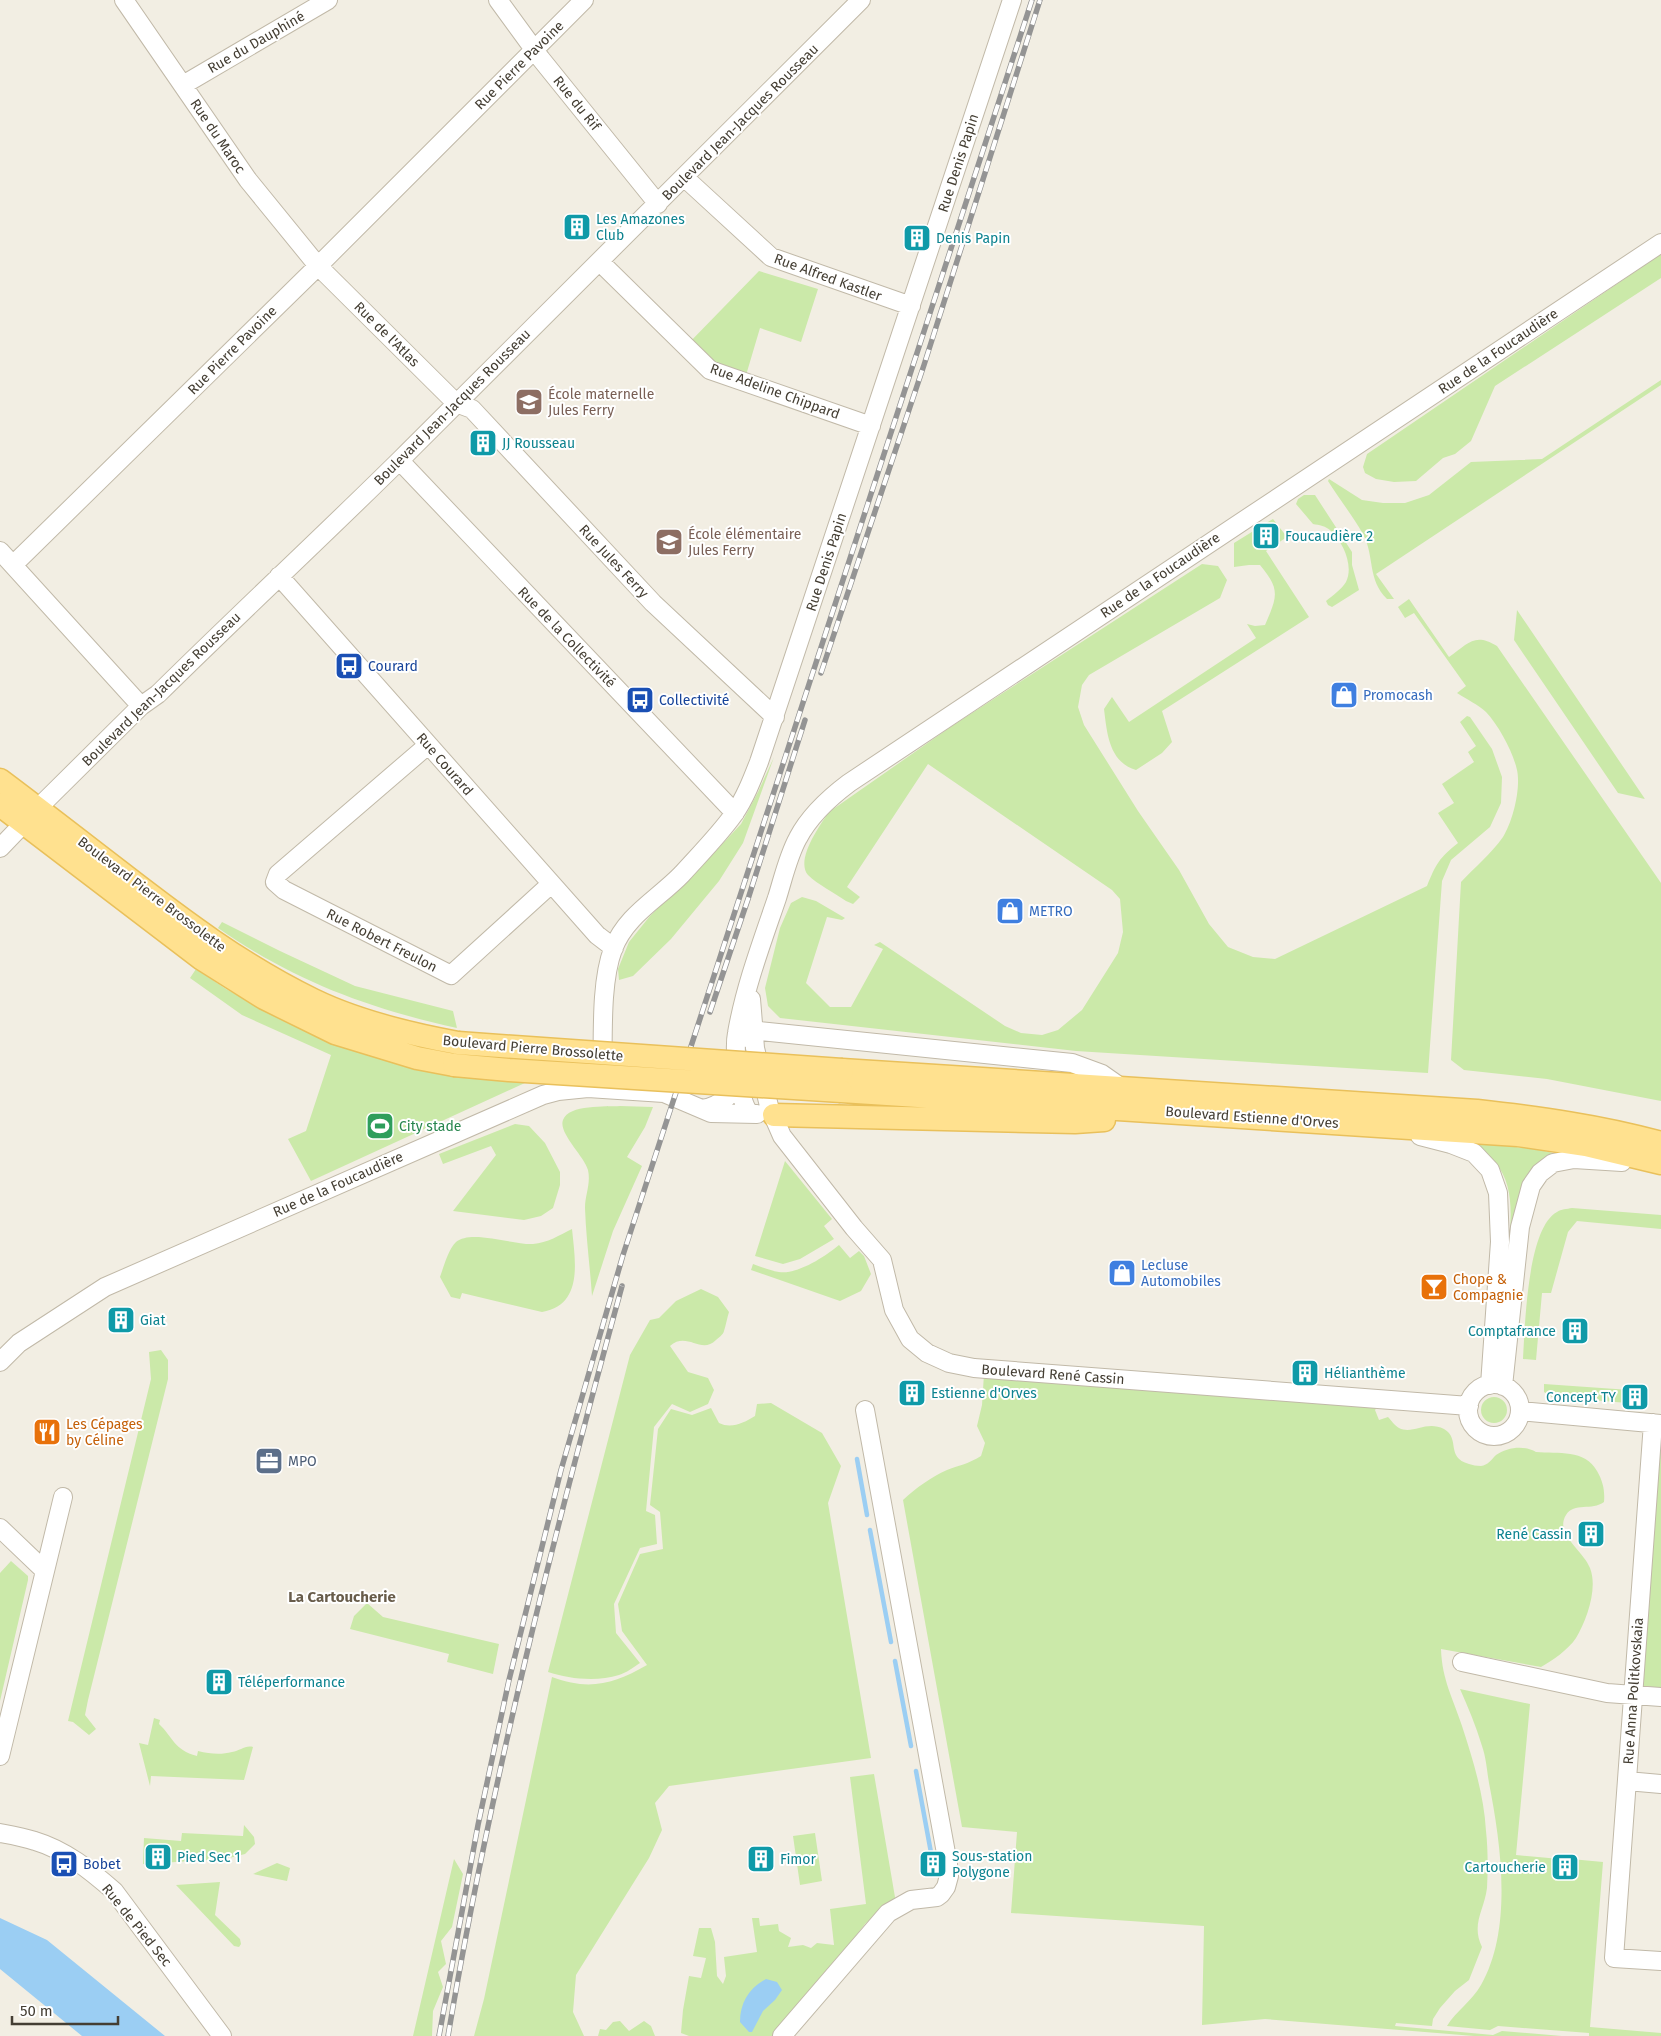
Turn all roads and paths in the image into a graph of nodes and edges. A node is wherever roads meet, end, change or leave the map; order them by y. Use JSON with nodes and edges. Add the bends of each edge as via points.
{"nodes":[{"id":1,"x":124,"y":0,"type":"edge"},
{"id":2,"x":328,"y":0,"type":"edge"},
{"id":3,"x":498,"y":0,"type":"edge"},
{"id":4,"x":584,"y":0,"type":"edge"},
{"id":5,"x":1012,"y":0,"type":"edge"},
{"id":6,"x":853,"y":2,"type":"edge"},
{"id":7,"x":535,"y":50,"type":"junction"},
{"id":8,"x":183,"y":85,"type":"junction"},
{"id":9,"x":685,"y":178,"type":"junction"},
{"id":10,"x":658,"y":204,"type":"junction"},
{"id":11,"x":1661,"y":242,"type":"edge"},
{"id":12,"x":600,"y":262,"type":"junction"},
{"id":13,"x":318,"y":266,"type":"junction"},
{"id":14,"x":911,"y":306,"type":"junction"},
{"id":15,"x":456,"y":403,"type":"junction"},
{"id":16,"x":871,"y":426,"type":"junction"},
{"id":17,"x":400,"y":461,"type":"junction"},
{"id":18,"x":0,"y":551,"type":"edge"},
{"id":19,"x":13,"y":565,"type":"junction"},
{"id":20,"x":278,"y":576,"type":"junction"},
{"id":21,"x":141,"y":706,"type":"junction"},
{"id":22,"x":775,"y":717,"type":"junction"},
{"id":23,"x":428,"y":745,"type":"junction"},
{"id":24,"x":0,"y":780,"type":"edge"},
{"id":25,"x":0,"y":805,"type":"edge"},
{"id":26,"x":735,"y":813,"type":"junction"},
{"id":27,"x":31,"y":816,"type":"junction"},
{"id":28,"x":0,"y":848,"type":"edge"},
{"id":29,"x":551,"y":884,"type":"junction"},
{"id":30,"x":614,"y":948,"type":"junction"},
{"id":31,"x":750,"y":981,"type":"junction"},
{"id":32,"x":753,"y":1033,"type":"junction"},
{"id":33,"x":736,"y":1052,"type":"junction"},
{"id":34,"x":456,"y":1054,"type":"junction"},
{"id":35,"x":739,"y":1072,"type":"junction"},
{"id":36,"x":841,"y":1080,"type":"junction"},
{"id":37,"x":1122,"y":1088,"type":"junction"},
{"id":38,"x":602,"y":1089,"type":"junction"},
{"id":39,"x":701,"y":1109,"type":"junction"},
{"id":40,"x":750,"y":1113,"type":"junction"},
{"id":41,"x":774,"y":1115,"type":"junction"},
{"id":42,"x":1140,"y":1115,"type":"junction"},
{"id":43,"x":1379,"y":1125,"type":"junction"},
{"id":44,"x":1661,"y":1143,"type":"edge"},
{"id":45,"x":1661,"y":1164,"type":"edge"},
{"id":46,"x":0,"y":1362,"type":"edge"},
{"id":47,"x":1497,"y":1385,"type":"junction"},
{"id":48,"x":1468,"y":1406,"type":"junction"},
{"id":49,"x":864,"y":1410,"type":"dead end"},
{"id":50,"x":1520,"y":1411,"type":"junction"},
{"id":51,"x":1657,"y":1424,"type":"edge"},
{"id":52,"x":63,"y":1497,"type":"dead end"},
{"id":53,"x":0,"y":1528,"type":"edge"},
{"id":54,"x":45,"y":1571,"type":"junction"},
{"id":55,"x":1462,"y":1662,"type":"dead end"},
{"id":56,"x":1633,"y":1695,"type":"junction"},
{"id":57,"x":1661,"y":1698,"type":"edge"},
{"id":58,"x":0,"y":1756,"type":"edge"},
{"id":59,"x":1627,"y":1781,"type":"junction"},
{"id":60,"x":1661,"y":1784,"type":"edge"},
{"id":61,"x":0,"y":1833,"type":"edge"},
{"id":62,"x":1661,"y":1961,"type":"edge"},
{"id":63,"x":222,"y":2036,"type":"edge"},
{"id":64,"x":782,"y":2036,"type":"edge"}],
"edges":[{"from":1,"to":8,"type":"street","name":"Rue du Maroc"},
{"from":2,"to":8,"type":"street","name":"Rue du Dauphiné"},
{"from":3,"to":7,"type":"street","name":"Rue du Rif"},
{"from":4,"to":7,"type":"street","name":"Rue Pierre Pavoine"},
{"from":5,"to":14,"type":"street","name":"Rue Denis Papin"},
{"from":6,"to":9,"type":"street","name":"Boulevard Jean-Jacques Rousseau"},
{"from":7,"to":10,"type":"street","name":"Rue du Rif"},
{"from":7,"to":13,"type":"street","name":"Rue Pierre Pavoine"},
{"from":8,"to":13,"type":"street","name":"Rue du Maroc","via":[[248,180]]},
{"from":9,"to":10,"type":"street","name":"Boulevard Jean-Jacques Rousseau"},
{"from":9,"to":14,"type":"street","name":"Rue Alfred Kastler","via":[[771,257]]},
{"from":10,"to":12,"type":"street","name":"Boulevard Jean-Jacques Rousseau"},
{"from":11,"to":31,"type":"street","name":"Rue de la Foucaudière","via":[[828,799],[812,815],[797,838]]},
{"from":12,"to":15,"type":"street","name":"Boulevard Jean-Jacques Rousseau"},
{"from":12,"to":16,"type":"street","name":"Rue Adeline Chippard","via":[[710,370]]},
{"from":13,"to":15,"type":"street","name":"Rue de l'Atlas"},
{"from":13,"to":19,"type":"street","name":"Rue Pierre Pavoine"},
{"from":14,"to":16,"type":"street","name":"Rue Denis Papin"},
{"from":15,"to":17,"type":"street","name":"Boulevard Jean-Jacques Rousseau"},
{"from":15,"to":22,"type":"street","name":"Rue Jules Ferry","via":[[472,410],[653,603]]},
{"from":16,"to":22,"type":"street","name":"Rue Denis Papin"},
{"from":17,"to":20,"type":"street","name":"Boulevard Jean-Jacques Rousseau"},
{"from":17,"to":26,"type":"street","name":"Rue de la Collectivité"},
{"from":18,"to":19,"type":"street"},
{"from":19,"to":21,"type":"street"},
{"from":20,"to":21,"type":"street","name":"Boulevard Jean-Jacques Rousseau","via":[[158,694]]},
{"from":20,"to":23,"type":"street","name":"Rue Courard"},
{"from":21,"to":27,"type":"street","name":"Boulevard Jean-Jacques Rousseau"},
{"from":22,"to":26,"type":"street","name":"Rue Denis Papin","via":[[745,796]]},
{"from":23,"to":29,"type":"street","name":"Rue Courard"},
{"from":23,"to":29,"type":"street","name":"Rue Robert Freulon","via":[[278,874],[275,882],[284,890],[450,975]]},
{"from":24,"to":27,"type":"main road","name":"Boulevard Pierre Brossolette"},
{"from":25,"to":27,"type":"main road","name":"Boulevard Pierre Brossolette"},
{"from":26,"to":30,"type":"street","name":"Rue Denis Papin","via":[[681,874],[638,913],[621,932]]},
{"from":27,"to":28,"type":"street","name":"Boulevard Jean-Jacques Rousseau"},
{"from":27,"to":34,"type":"main road","name":"Boulevard Pierre Brossolette","via":[[60,825],[186,924],[273,980],[346,1014]]},
{"from":27,"to":34,"type":"main road","name":"Boulevard Pierre Brossolette","via":[[202,959],[264,998],[335,1033],[417,1058]]},
{"from":29,"to":30,"type":"street","name":"Rue Courard","via":[[596,935]]},
{"from":30,"to":38,"type":"street","name":"Rue Denis Papin","via":[[607,968]]},
{"from":31,"to":32,"type":"street","name":"Rue de la Foucaudière"},
{"from":31,"to":33,"type":"street","name":"Rue de la Foucaudière","via":[[737,1033]]},
{"from":32,"to":33,"type":"street","via":[[740,1040]]},
{"from":32,"to":37,"type":"street","via":[[1072,1064],[1102,1074]]},
{"from":32,"to":41,"type":"street","name":"Rue de la Foucaudière","via":[[769,1106]]},
{"from":33,"to":35,"type":"street","name":"Rue de la Foucaudière"},
{"from":34,"to":36,"type":"main road","name":"Boulevard Pierre Brossolette","bridge":true},
{"from":35,"to":39,"type":"street","via":[[734,1088],[721,1103]]},
{"from":35,"to":40,"type":"street","name":"Rue de la Foucaudière","via":[[743,1102]]},
{"from":36,"to":37,"type":"main road","name":"Boulevard Estienne d'Orves"},
{"from":36,"to":42,"type":"main road","name":"Boulevard Estienne d'Orves"},
{"from":37,"to":44,"type":"main road","name":"Boulevard Estienne d'Orves","via":[[1477,1110],[1550,1119]]},
{"from":38,"to":39,"type":"street","name":"Rue de la Foucaudière","via":[[664,1094]]},
{"from":38,"to":46,"type":"street","name":"Rue de la Foucaudière","via":[[558,1091],[510,1108],[105,1287],[19,1343]]},
{"from":39,"to":40,"type":"street","name":"Rue de la Foucaudière","via":[[711,1113]]},
{"from":40,"to":41,"type":"street"},
{"from":41,"to":42,"type":"main road","via":[[1075,1122]]},
{"from":41,"to":48,"type":"street","name":"Boulevard René Cassin","via":[[782,1136],[882,1260],[894,1310],[910,1339],[927,1353],[949,1363],[974,1368]]},
{"from":42,"to":43,"type":"main road","name":"Boulevard Estienne d'Orves"},
{"from":43,"to":45,"type":"main road","name":"Boulevard Estienne d'Orves","via":[[1518,1135],[1586,1145]]},
{"from":43,"to":47,"type":"street","via":[[1452,1144],[1474,1153],[1490,1170],[1498,1193],[1500,1242]]},
{"from":45,"to":47,"type":"street","via":[[1574,1159],[1553,1163],[1540,1172],[1531,1186],[1520,1227]]},
{"from":47,"to":48,"type":"street","via":[[1479,1389]]},
{"from":47,"to":50,"type":"street","via":[[1511,1390],[1517,1397]]},
{"from":48,"to":50,"type":"street","via":[[1470,1421],[1491,1436],[1508,1432],[1515,1426]]},
{"from":49,"to":64,"type":"street","via":[[949,1876],[944,1890],[937,1897],[911,1900],[888,1914]]},
{"from":50,"to":51,"type":"street"},
{"from":51,"to":56,"type":"street","name":"Rue Anna Politkovskaia"},
{"from":52,"to":54,"type":"street"},
{"from":53,"to":54,"type":"street"},
{"from":54,"to":58,"type":"street"},
{"from":55,"to":56,"type":"street","via":[[1607,1693]]},
{"from":56,"to":57,"type":"street"},
{"from":56,"to":59,"type":"street","name":"Rue Anna Politkovskaia"},
{"from":59,"to":60,"type":"street"},
{"from":59,"to":62,"type":"street","name":"Rue Anna Politkovskaia","via":[[1614,1958]]},
{"from":61,"to":63,"type":"street","name":"Rue de Pied Sec","via":[[35,1841],[65,1854],[114,1891]]}]}
